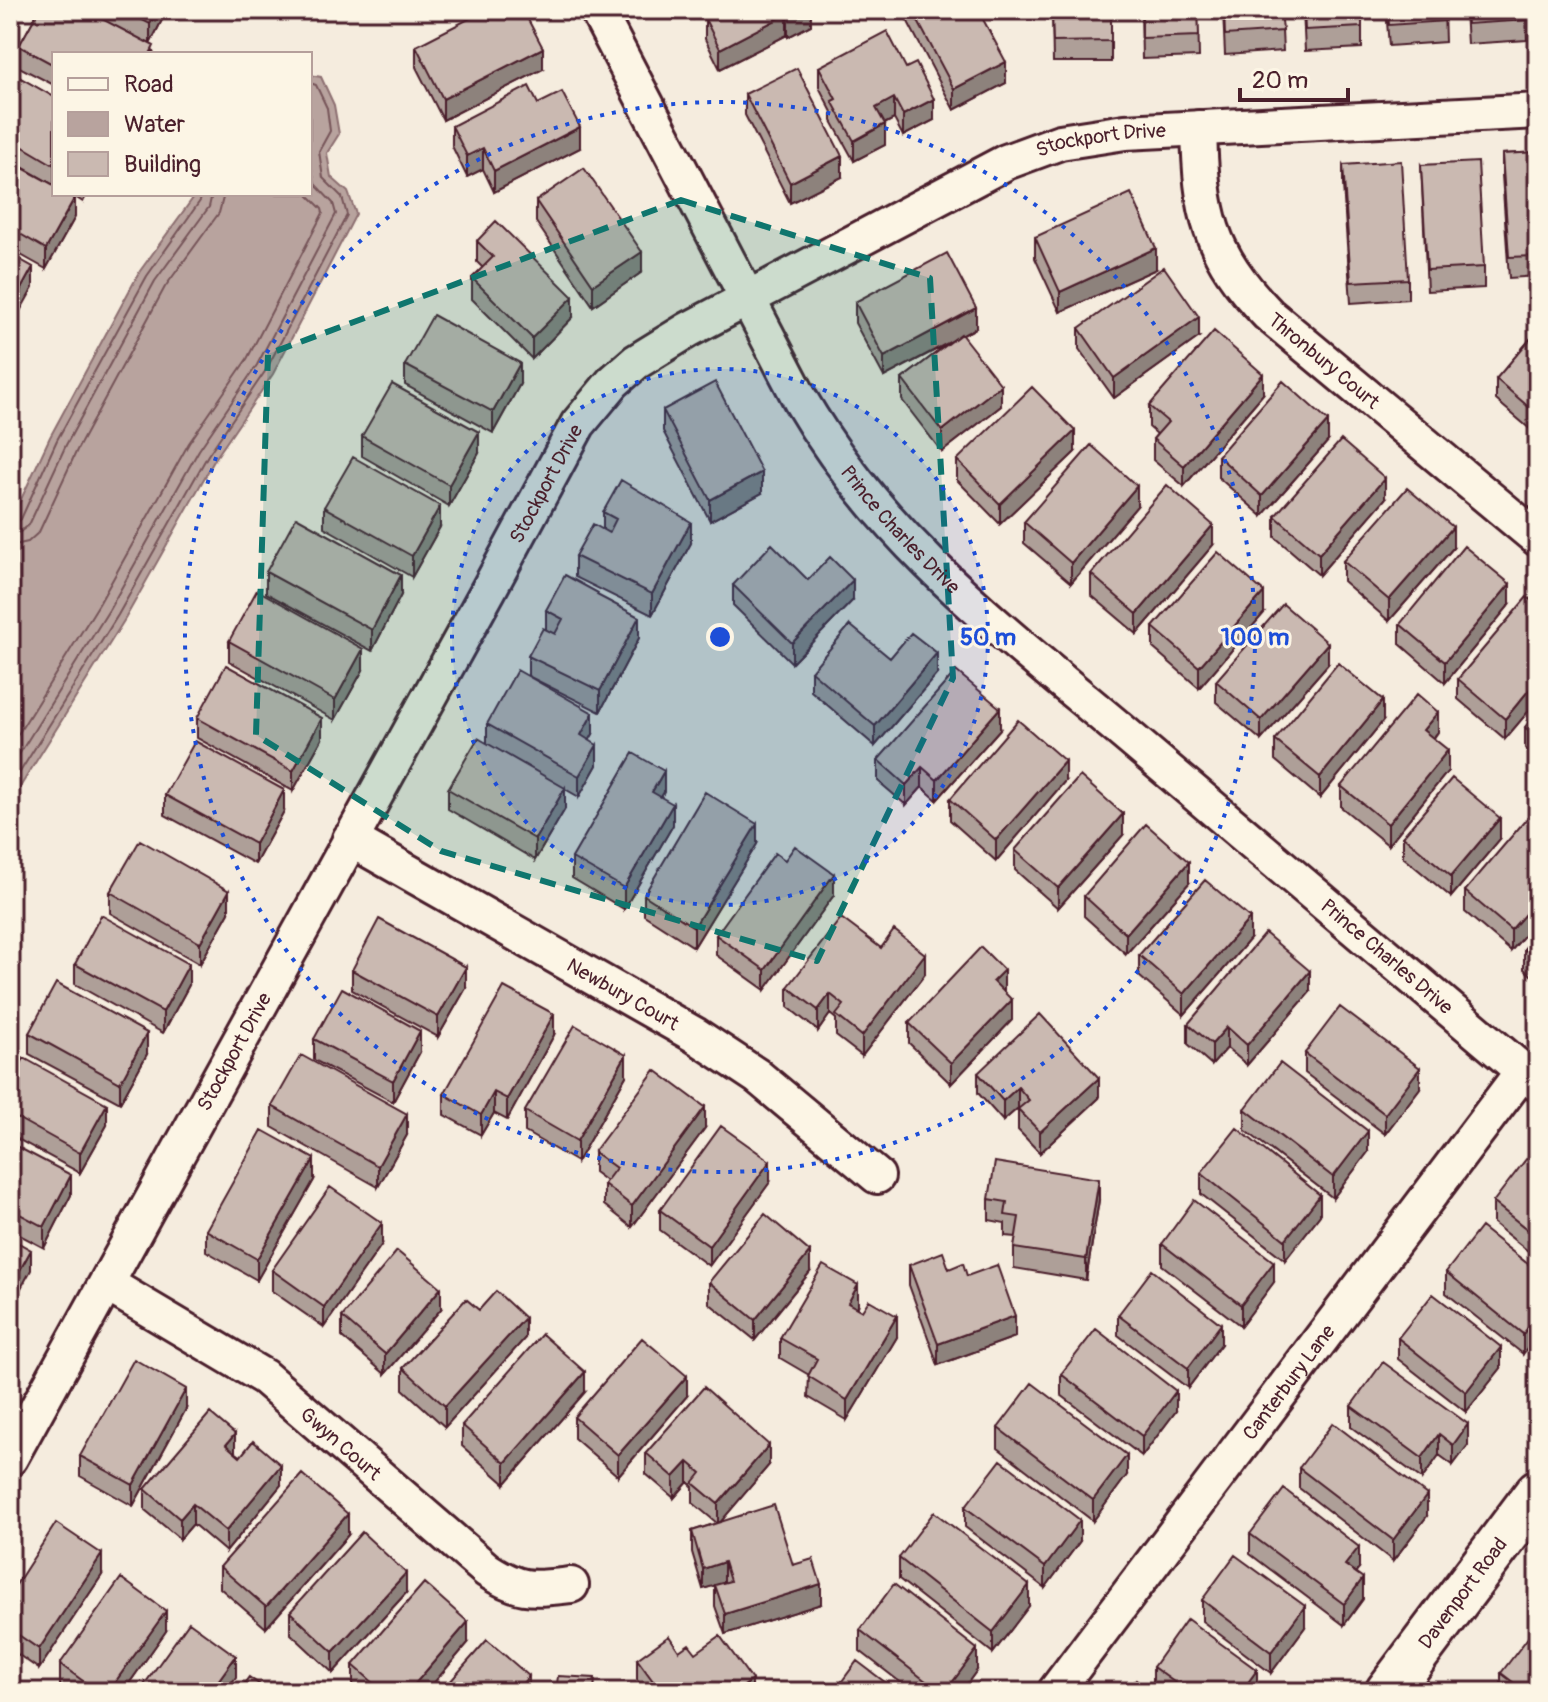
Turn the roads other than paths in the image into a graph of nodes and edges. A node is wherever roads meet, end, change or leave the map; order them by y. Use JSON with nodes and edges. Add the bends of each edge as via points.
{"nodes":[{"id":1,"x":597,"y":10,"type":"edge"},
{"id":2,"x":1538,"y":111,"type":"edge"},
{"id":3,"x":1199,"y":128,"type":"junction"},
{"id":4,"x":749,"y":299,"type":"junction"},
{"id":5,"x":1538,"y":539,"type":"edge"},
{"id":6,"x":350,"y":839,"type":"junction"},
{"id":7,"x":1530,"y":1078,"type":"edge"},
{"id":8,"x":877,"y":1176,"type":"dead end"},
{"id":9,"x":107,"y":1284,"type":"junction"},
{"id":10,"x":10,"y":1458,"type":"edge"},
{"id":11,"x":1538,"y":1492,"type":"edge"},
{"id":12,"x":571,"y":1585,"type":"dead end"},
{"id":13,"x":1055,"y":1692,"type":"edge"},
{"id":14,"x":1388,"y":1692,"type":"edge"}],
"edges":[{"from":1,"to":4,"type":"street","name":"Prince Charles Drive"},
{"from":2,"to":3,"type":"street","name":"Stockport Drive"},
{"from":3,"to":4,"type":"street","name":"Stockport Drive","via":[[1092,135],[1032,151]]},
{"from":3,"to":5,"type":"street","name":"Thronbury Court","via":[[1202,191],[1212,233],[1244,289]]},
{"from":4,"to":6,"type":"street","name":"Stockport Drive","via":[[636,362],[578,424]]},
{"from":4,"to":7,"type":"street","name":"Prince Charles Drive","via":[[823,439],[870,502],[924,559]]},
{"from":6,"to":8,"type":"street","name":"Newbury Court","via":[[695,1035],[757,1076]]},
{"from":6,"to":9,"type":"street","name":"Stockport Drive"},
{"from":7,"to":13,"type":"street","name":"Canterbury Lane"},
{"from":9,"to":10,"type":"street","name":"Stockport Drive"},
{"from":9,"to":12,"type":"street","name":"Gwyn Court","via":[[264,1377],[487,1570],[532,1589]]},
{"from":11,"to":14,"type":"street","name":"Davenport Road"}]}
